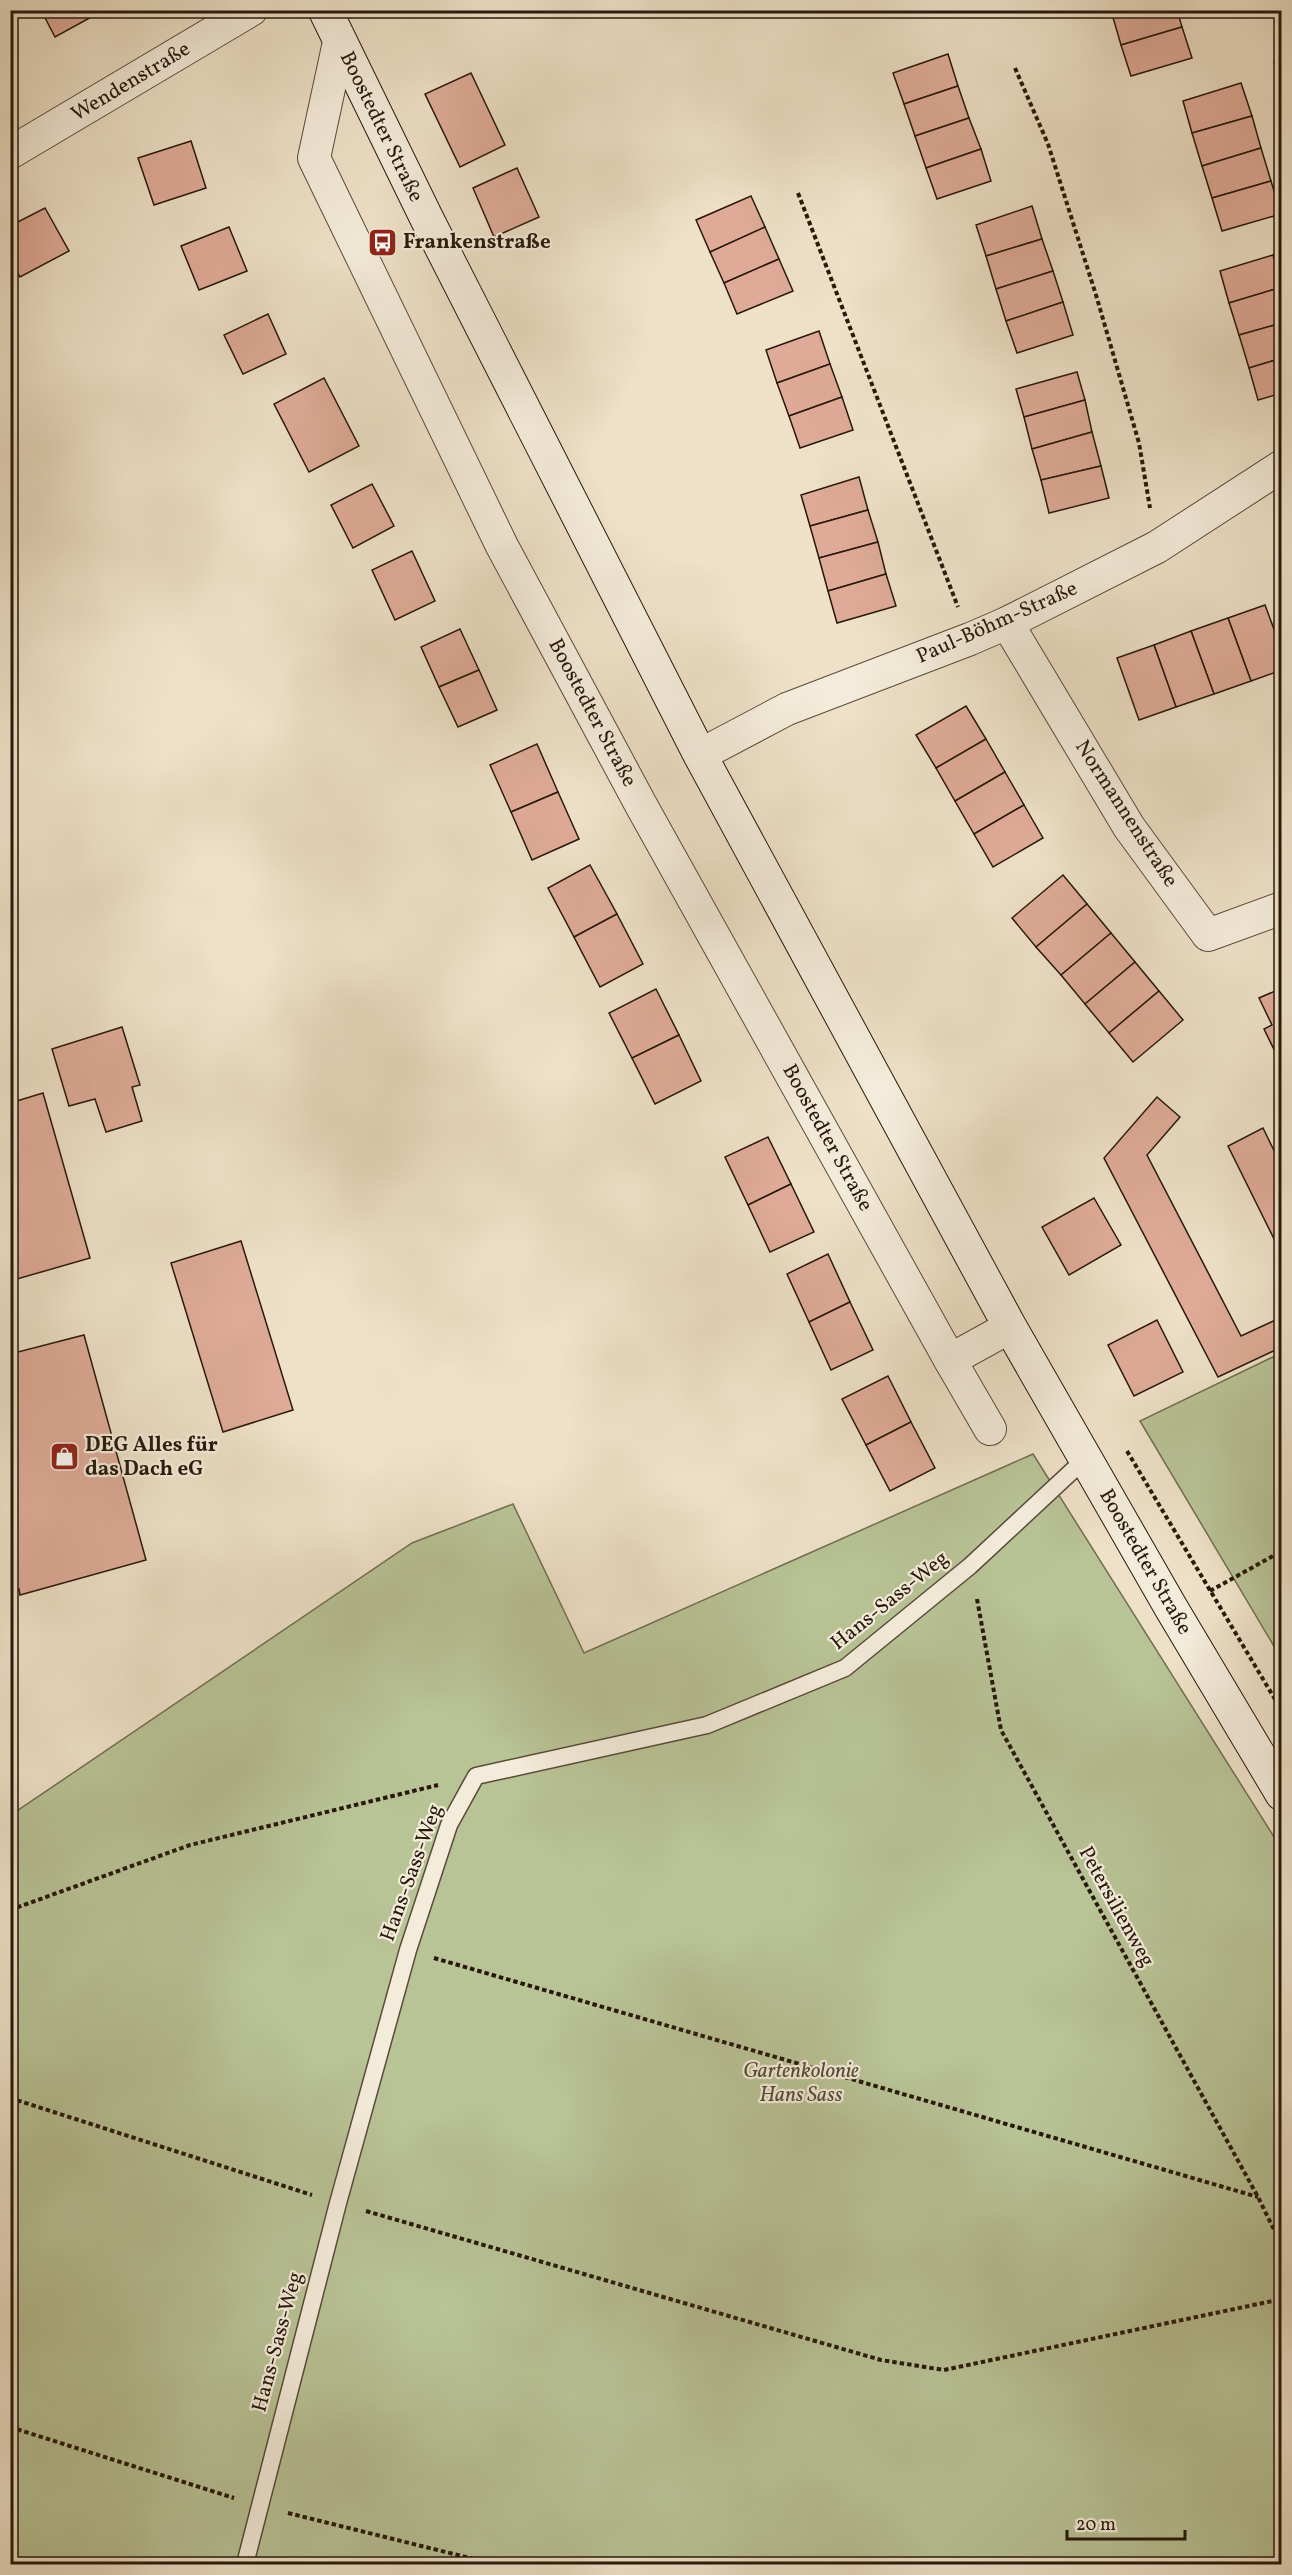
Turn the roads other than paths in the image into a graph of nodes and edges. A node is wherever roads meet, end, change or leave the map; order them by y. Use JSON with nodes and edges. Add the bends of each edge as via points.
{"nodes":[{"id":1,"x":251,"y":10,"type":"edge"},
{"id":2,"x":325,"y":10,"type":"edge"},
{"id":3,"x":339,"y":42,"type":"junction"},
{"id":4,"x":10,"y":153,"type":"edge"},
{"id":5,"x":1281,"y":466,"type":"edge"},
{"id":6,"x":1007,"y":623,"type":"junction"},
{"id":7,"x":700,"y":755,"type":"junction"},
{"id":8,"x":1281,"y":908,"type":"edge"},
{"id":9,"x":1010,"y":1328,"type":"junction"},
{"id":10,"x":950,"y":1360,"type":"junction"},
{"id":11,"x":990,"y":1429,"type":"dead end"},
{"id":12,"x":1085,"y":1459,"type":"junction"},
{"id":13,"x":1281,"y":1794,"type":"edge"},
{"id":14,"x":245,"y":2565,"type":"edge"}],
"edges":[{"from":1,"to":4,"type":"street","name":"Wendenstraße"},
{"from":2,"to":3,"type":"street","name":"Boostedter Straße"},
{"from":3,"to":7,"type":"street","name":"Boostedter Straße"},
{"from":3,"to":10,"type":"street","name":"Boostedter Straße","via":[[314,158],[502,546],[641,805]]},
{"from":5,"to":6,"type":"street","name":"Paul-Böhm-Straße","via":[[1157,547]]},
{"from":6,"to":7,"type":"street","name":"Paul-Böhm-Straße","via":[[787,709]]},
{"from":6,"to":8,"type":"street","name":"Normannenstraße","via":[[1129,827],[1208,935]]},
{"from":7,"to":9,"type":"street","name":"Boostedter Straße"},
{"from":9,"to":10,"type":"street"},
{"from":9,"to":12,"type":"street","name":"Boostedter Straße"},
{"from":10,"to":11,"type":"street","name":"Boostedter Straße"},
{"from":12,"to":13,"type":"street","name":"Boostedter Straße"},
{"from":12,"to":14,"type":"lane","name":"Hans-Sass-Weg","via":[[970,1566],[845,1668],[707,1725],[476,1776],[449,1825],[408,1950]]}]}
